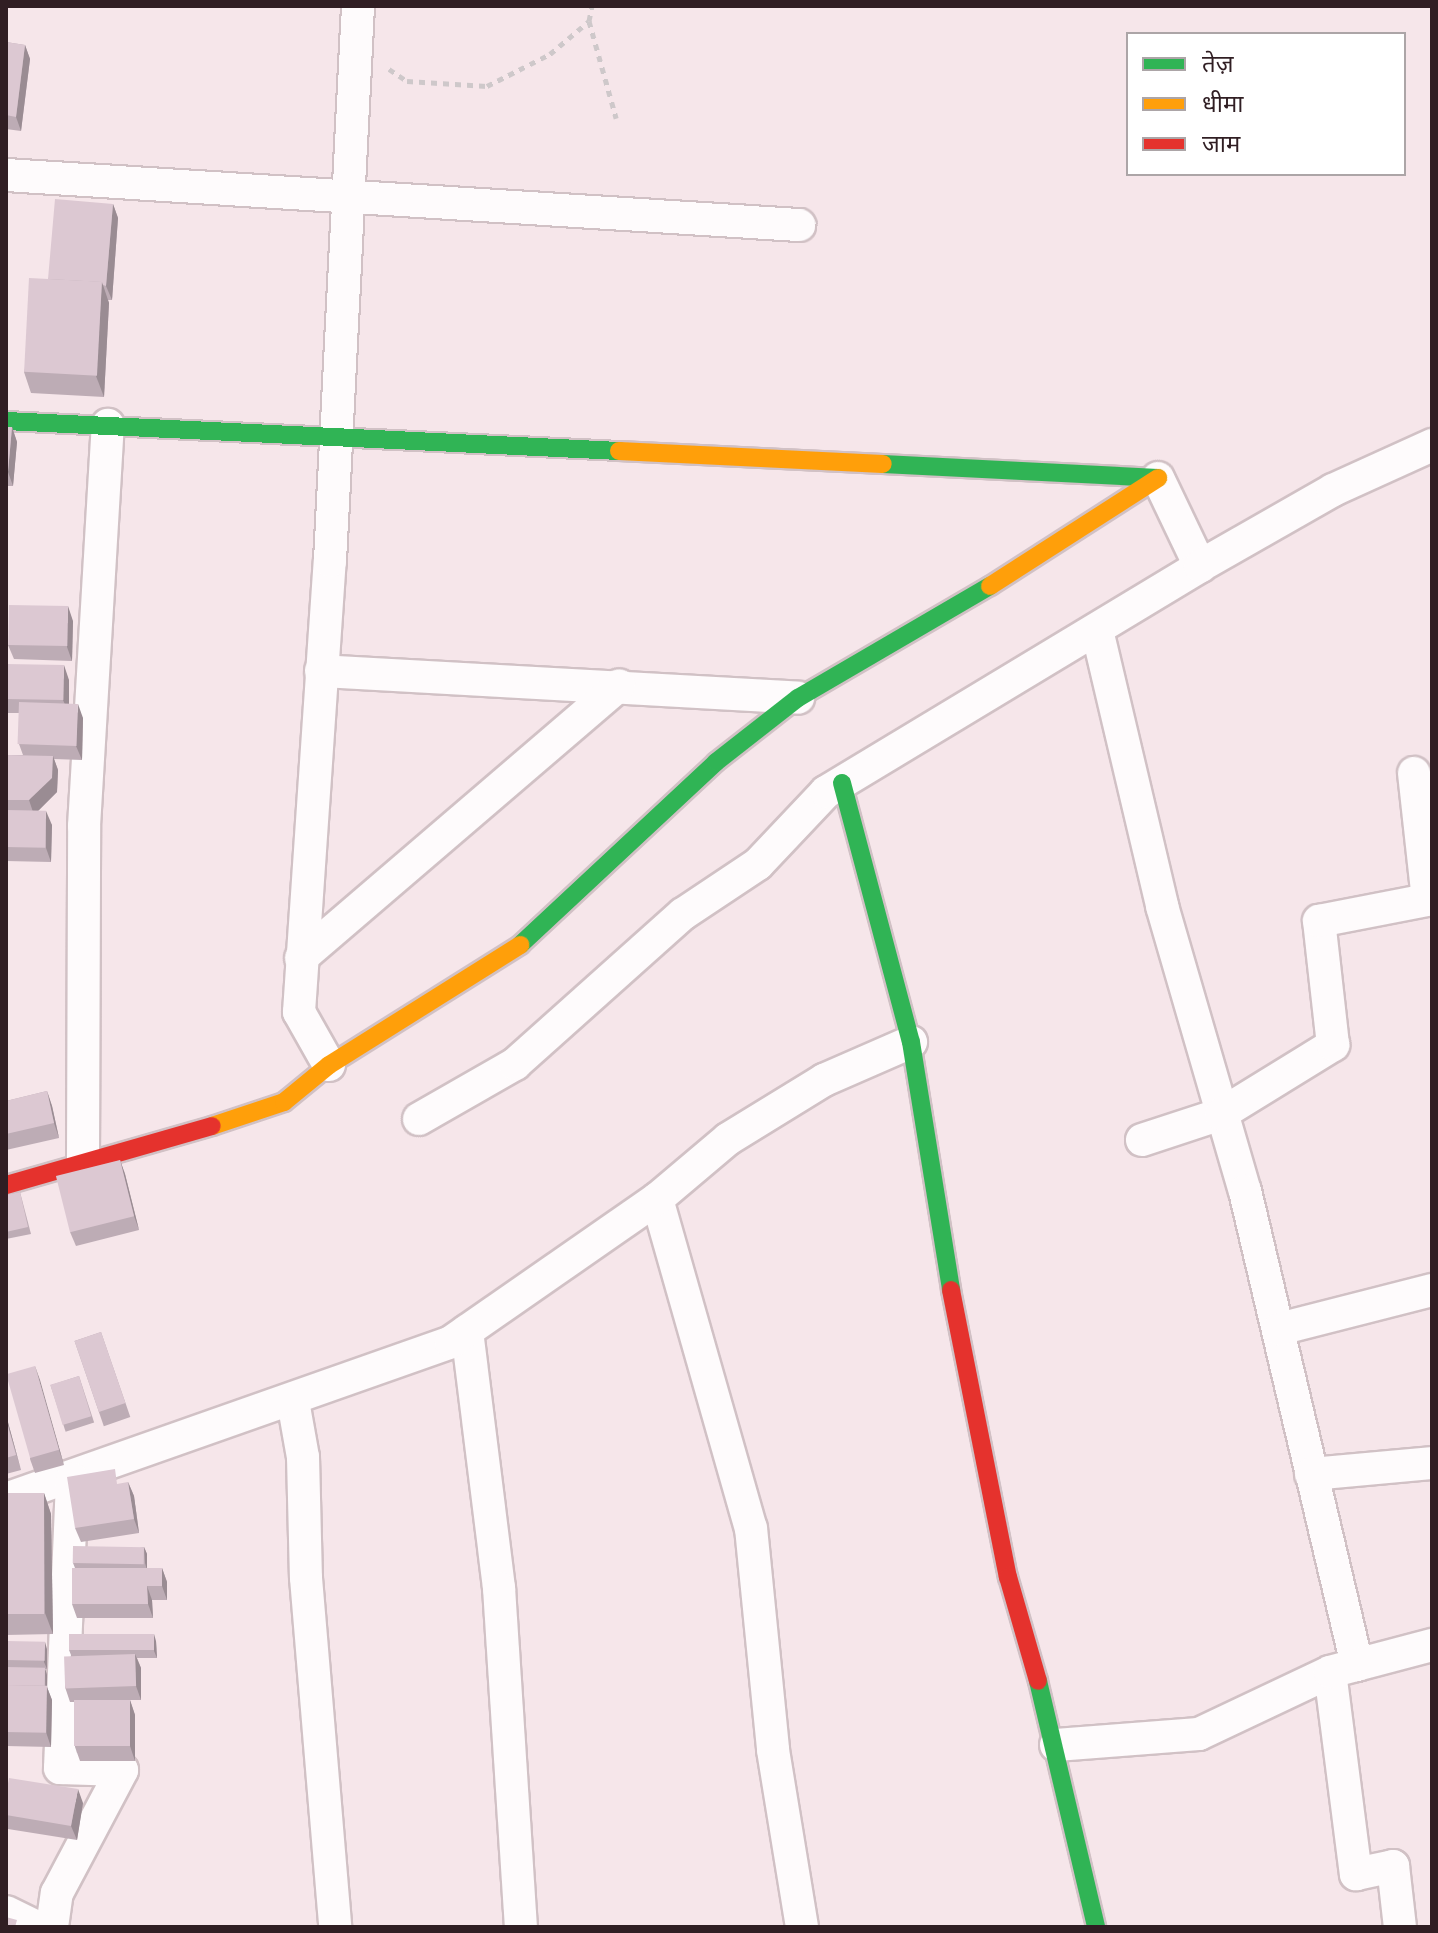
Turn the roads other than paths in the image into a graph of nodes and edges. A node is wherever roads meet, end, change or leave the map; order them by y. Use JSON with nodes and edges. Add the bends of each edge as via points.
{"nodes":[{"id":1,"x":358,"y":6,"type":"edge"},
{"id":2,"x":6,"y":175,"type":"edge"},
{"id":3,"x":346,"y":196,"type":"junction"},
{"id":4,"x":799,"y":225,"type":"dead end"},
{"id":5,"x":6,"y":421,"type":"edge"},
{"id":6,"x":108,"y":425,"type":"junction"},
{"id":7,"x":335,"y":437,"type":"junction"},
{"id":8,"x":1432,"y":445,"type":"edge"},
{"id":9,"x":1158,"y":478,"type":"junction"},
{"id":10,"x":1200,"y":566,"type":"junction"},
{"id":11,"x":1097,"y":630,"type":"junction"},
{"id":12,"x":321,"y":671,"type":"junction"},
{"id":13,"x":619,"y":685,"type":"junction"},
{"id":14,"x":798,"y":698,"type":"junction"},
{"id":15,"x":1414,"y":773,"type":"dead end"},
{"id":16,"x":842,"y":783,"type":"junction"},
{"id":17,"x":1430,"y":899,"type":"edge"},
{"id":18,"x":301,"y":958,"type":"junction"},
{"id":19,"x":911,"y":1042,"type":"junction"},
{"id":20,"x":329,"y":1065,"type":"junction"},
{"id":21,"x":1221,"y":1114,"type":"junction"},
{"id":22,"x":419,"y":1119,"type":"dead end"},
{"id":23,"x":1142,"y":1140,"type":"dead end"},
{"id":24,"x":83,"y":1160,"type":"junction"},
{"id":25,"x":6,"y":1185,"type":"edge"},
{"id":26,"x":657,"y":1199,"type":"junction"},
{"id":27,"x":1432,"y":1290,"type":"edge"},
{"id":28,"x":1279,"y":1329,"type":"junction"},
{"id":29,"x":467,"y":1331,"type":"junction"},
{"id":30,"x":293,"y":1401,"type":"junction"},
{"id":31,"x":1432,"y":1463,"type":"edge"},
{"id":32,"x":1311,"y":1474,"type":"junction"},
{"id":33,"x":72,"y":1478,"type":"junction"},
{"id":34,"x":6,"y":1499,"type":"edge"},
{"id":35,"x":1432,"y":1645,"type":"edge"},
{"id":36,"x":1344,"y":1668,"type":"junction"},
{"id":37,"x":1056,"y":1745,"type":"junction"},
{"id":38,"x":6,"y":1912,"type":"edge"},
{"id":39,"x":37,"y":1927,"type":"edge"},
{"id":40,"x":52,"y":1927,"type":"edge"},
{"id":41,"x":335,"y":1927,"type":"edge"},
{"id":42,"x":521,"y":1927,"type":"edge"},
{"id":43,"x":802,"y":1927,"type":"edge"},
{"id":44,"x":1096,"y":1927,"type":"edge"},
{"id":45,"x":1400,"y":1927,"type":"edge"}],
"edges":[{"from":1,"to":3,"type":"street"},
{"from":2,"to":3,"type":"street"},
{"from":3,"to":4,"type":"street"},
{"from":3,"to":7,"type":"street"},
{"from":5,"to":6,"type":"street"},
{"from":6,"to":7,"type":"street"},
{"from":6,"to":24,"type":"street","via":[[84,826]]},
{"from":7,"to":9,"type":"street"},
{"from":7,"to":12,"type":"street"},
{"from":8,"to":10,"type":"street","via":[[1333,490]]},
{"from":9,"to":10,"type":"street"},
{"from":9,"to":14,"type":"street","via":[[941,617]]},
{"from":10,"to":11,"type":"street"},
{"from":11,"to":16,"type":"street"},
{"from":11,"to":21,"type":"street","via":[[1162,906]]},
{"from":12,"to":13,"type":"street"},
{"from":12,"to":18,"type":"street"},
{"from":13,"to":14,"type":"street"},
{"from":13,"to":18,"type":"street"},
{"from":14,"to":20,"type":"street","via":[[716,762],[512,952]]},
{"from":15,"to":17,"type":"street"},
{"from":16,"to":19,"type":"street"},
{"from":16,"to":22,"type":"street","via":[[826,792],[758,864],[683,914],[515,1064]]},
{"from":17,"to":21,"type":"street","via":[[1319,921],[1333,1045]]},
{"from":18,"to":20,"type":"street","via":[[299,1012]]},
{"from":19,"to":26,"type":"street","via":[[824,1080],[728,1139]]},
{"from":19,"to":37,"type":"street","via":[[933,1199],[1008,1577]]},
{"from":20,"to":24,"type":"street","via":[[284,1102],[151,1146]]},
{"from":21,"to":23,"type":"street"},
{"from":21,"to":28,"type":"street"},
{"from":24,"to":25,"type":"street"},
{"from":26,"to":29,"type":"street"},
{"from":26,"to":43,"type":"street","via":[[751,1528],[773,1750]]},
{"from":27,"to":28,"type":"street"},
{"from":28,"to":32,"type":"street"},
{"from":29,"to":30,"type":"street","via":[[451,1342]]},
{"from":29,"to":42,"type":"street","via":[[499,1588]]},
{"from":30,"to":33,"type":"street"},
{"from":30,"to":41,"type":"street","via":[[303,1457],[306,1578]]},
{"from":31,"to":32,"type":"street"},
{"from":32,"to":36,"type":"street"},
{"from":33,"to":34,"type":"street"},
{"from":33,"to":40,"type":"street","via":[[60,1768],[122,1770],[57,1893]]},
{"from":35,"to":36,"type":"street"},
{"from":36,"to":37,"type":"street","via":[[1199,1734]]},
{"from":36,"to":45,"type":"street","via":[[1356,1874],[1393,1866]]},
{"from":37,"to":44,"type":"street"},
{"from":38,"to":39,"type":"street"}]}
